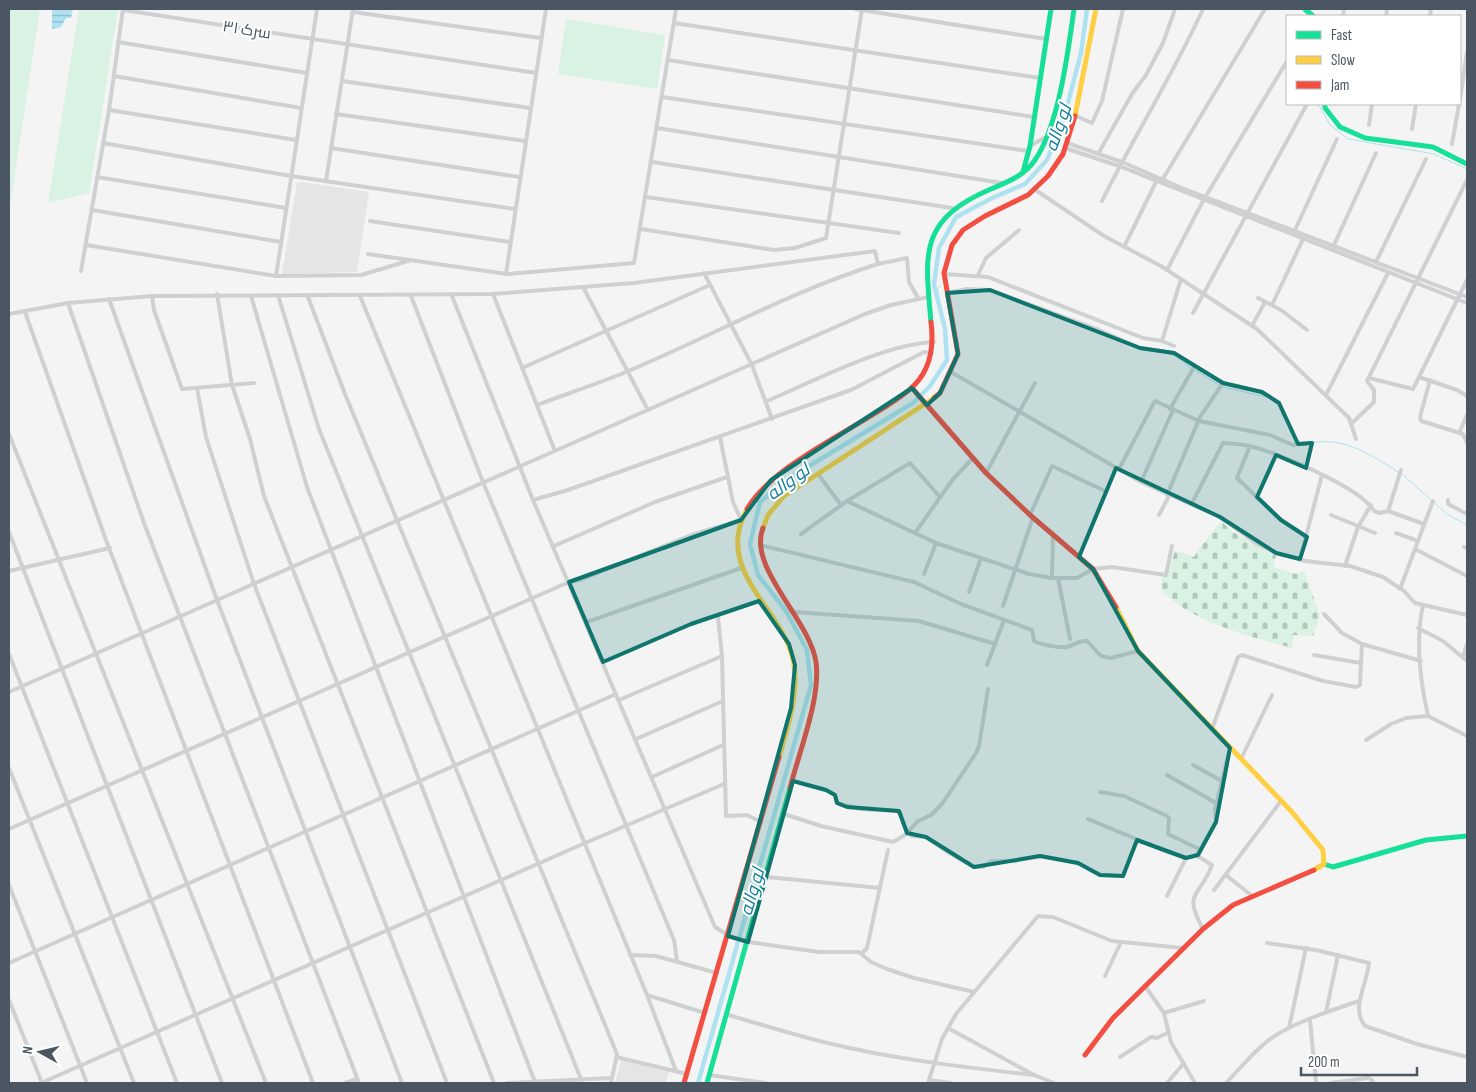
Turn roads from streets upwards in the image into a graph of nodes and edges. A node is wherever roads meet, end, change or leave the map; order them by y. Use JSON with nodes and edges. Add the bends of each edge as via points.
{"nodes":[{"id":1,"x":123,"y":9,"type":"edge"},
{"id":2,"x":316,"y":9,"type":"edge"},
{"id":3,"x":546,"y":9,"type":"edge"},
{"id":4,"x":676,"y":9,"type":"edge"},
{"id":5,"x":855,"y":9,"type":"edge"},
{"id":6,"x":862,"y":9,"type":"edge"},
{"id":7,"x":1051,"y":9,"type":"edge"},
{"id":8,"x":1074,"y":9,"type":"edge"},
{"id":9,"x":1096,"y":9,"type":"edge"},
{"id":10,"x":1123,"y":9,"type":"edge"},
{"id":11,"x":1174,"y":9,"type":"edge"},
{"id":12,"x":1203,"y":9,"type":"edge"},
{"id":13,"x":1264,"y":9,"type":"edge"},
{"id":14,"x":353,"y":10,"type":"edge"},
{"id":15,"x":674,"y":23,"type":"junction"},
{"id":16,"x":541,"y":38,"type":"junction"},
{"id":17,"x":312,"y":39,"type":"junction"},
{"id":18,"x":1046,"y":39,"type":"junction"},
{"id":19,"x":118,"y":42,"type":"junction"},
{"id":20,"x":347,"y":45,"type":"junction"},
{"id":21,"x":856,"y":50,"type":"junction"},
{"id":22,"x":1467,"y":52,"type":"edge"},
{"id":23,"x":668,"y":60,"type":"junction"},
{"id":24,"x":1286,"y":64,"type":"edge"},
{"id":25,"x":307,"y":73,"type":"junction"},
{"id":26,"x":536,"y":73,"type":"junction"},
{"id":27,"x":114,"y":76,"type":"junction"},
{"id":28,"x":1040,"y":78,"type":"junction"},
{"id":29,"x":342,"y":80,"type":"junction"},
{"id":30,"x":850,"y":88,"type":"junction"},
{"id":31,"x":1461,"y":91,"type":"edge"},
{"id":32,"x":662,"y":97,"type":"junction"},
{"id":33,"x":1307,"y":105,"type":"edge"},
{"id":34,"x":1325,"y":105,"type":"edge"},
{"id":35,"x":1372,"y":105,"type":"edge"},
{"id":36,"x":1416,"y":105,"type":"edge"},
{"id":37,"x":1459,"y":105,"type":"edge"},
{"id":38,"x":301,"y":108,"type":"junction"},
{"id":39,"x":530,"y":108,"type":"junction"},
{"id":40,"x":109,"y":110,"type":"junction"},
{"id":41,"x":336,"y":114,"type":"junction"},
{"id":42,"x":1076,"y":116,"type":"junction"},
{"id":43,"x":1034,"y":117,"type":"junction"},
{"id":44,"x":844,"y":122,"type":"junction"},
{"id":45,"x":1369,"y":124,"type":"dead end"},
{"id":46,"x":657,"y":128,"type":"junction"},
{"id":47,"x":1412,"y":129,"type":"dead end"},
{"id":48,"x":1044,"y":138,"type":"junction"},
{"id":49,"x":296,"y":140,"type":"junction"},
{"id":50,"x":1337,"y":140,"type":"dead end"},
{"id":51,"x":524,"y":141,"type":"junction"},
{"id":52,"x":103,"y":142,"type":"junction"},
{"id":53,"x":1452,"y":144,"type":"dead end"},
{"id":54,"x":1066,"y":146,"type":"junction"},
{"id":55,"x":331,"y":148,"type":"junction"},
{"id":56,"x":1027,"y":149,"type":"junction"},
{"id":57,"x":1376,"y":153,"type":"dead end"},
{"id":58,"x":1098,"y":154,"type":"junction"},
{"id":59,"x":839,"y":157,"type":"junction"},
{"id":60,"x":1426,"y":159,"type":"dead end"},
{"id":61,"x":652,"y":162,"type":"junction"},
{"id":62,"x":1120,"y":164,"type":"junction"},
{"id":63,"x":1467,"y":164,"type":"edge"},
{"id":64,"x":1023,"y":172,"type":"junction"},
{"id":65,"x":291,"y":176,"type":"junction"},
{"id":66,"x":97,"y":177,"type":"junction"},
{"id":67,"x":519,"y":177,"type":"junction"},
{"id":68,"x":1467,"y":180,"type":"edge"},
{"id":69,"x":326,"y":181,"type":"junction"},
{"id":70,"x":1159,"y":182,"type":"junction"},
{"id":71,"x":1002,"y":184,"type":"junction"},
{"id":72,"x":834,"y":190,"type":"junction"},
{"id":73,"x":1034,"y":190,"type":"junction"},
{"id":74,"x":646,"y":197,"type":"junction"},
{"id":75,"x":1205,"y":199,"type":"junction"},
{"id":76,"x":1102,"y":201,"type":"dead end"},
{"id":77,"x":286,"y":208,"type":"junction"},
{"id":78,"x":952,"y":208,"type":"junction"},
{"id":79,"x":515,"y":209,"type":"junction"},
{"id":80,"x":92,"y":210,"type":"junction"},
{"id":81,"x":1248,"y":212,"type":"junction"},
{"id":82,"x":1246,"y":217,"type":"junction"},
{"id":83,"x":370,"y":220,"type":"dead end"},
{"id":84,"x":828,"y":223,"type":"junction"},
{"id":85,"x":641,"y":229,"type":"junction"},
{"id":86,"x":1019,"y":230,"type":"dead end"},
{"id":87,"x":1295,"y":230,"type":"junction"},
{"id":88,"x":899,"y":233,"type":"dead end"},
{"id":89,"x":1303,"y":240,"type":"junction"},
{"id":90,"x":281,"y":242,"type":"junction"},
{"id":91,"x":510,"y":242,"type":"junction"},
{"id":92,"x":86,"y":245,"type":"junction"},
{"id":93,"x":1334,"y":245,"type":"junction"},
{"id":94,"x":1124,"y":247,"type":"junction"},
{"id":95,"x":368,"y":254,"type":"dead end"},
{"id":96,"x":410,"y":260,"type":"junction"},
{"id":97,"x":1376,"y":262,"type":"junction"},
{"id":98,"x":878,"y":264,"type":"junction"},
{"id":99,"x":1167,"y":270,"type":"junction"},
{"id":100,"x":81,"y":271,"type":"dead end"},
{"id":101,"x":1388,"y":272,"type":"junction"},
{"id":102,"x":704,"y":273,"type":"junction"},
{"id":103,"x":506,"y":274,"type":"junction"},
{"id":104,"x":944,"y":274,"type":"junction"},
{"id":105,"x":978,"y":275,"type":"junction"},
{"id":106,"x":276,"y":276,"type":"junction"},
{"id":107,"x":1419,"y":278,"type":"junction"},
{"id":108,"x":1180,"y":279,"type":"junction"},
{"id":109,"x":1467,"y":280,"type":"edge"},
{"id":110,"x":1416,"y":283,"type":"junction"},
{"id":111,"x":710,"y":285,"type":"junction"},
{"id":112,"x":583,"y":287,"type":"junction"},
{"id":113,"x":947,"y":293,"type":"junction"},
{"id":114,"x":217,"y":294,"type":"junction"},
{"id":115,"x":493,"y":294,"type":"junction"},
{"id":116,"x":1204,"y":294,"type":"junction"},
{"id":117,"x":1460,"y":294,"type":"junction"},
{"id":118,"x":278,"y":295,"type":"junction"},
{"id":119,"x":152,"y":296,"type":"junction"},
{"id":120,"x":251,"y":296,"type":"junction"},
{"id":121,"x":360,"y":296,"type":"junction"},
{"id":122,"x":411,"y":296,"type":"junction"},
{"id":123,"x":452,"y":296,"type":"junction"},
{"id":124,"x":308,"y":297,"type":"junction"},
{"id":125,"x":928,"y":297,"type":"junction"},
{"id":126,"x":1467,"y":297,"type":"edge"},
{"id":127,"x":918,"y":298,"type":"junction"},
{"id":128,"x":1258,"y":298,"type":"dead end"},
{"id":129,"x":109,"y":299,"type":"junction"},
{"id":130,"x":1457,"y":300,"type":"junction"},
{"id":131,"x":1265,"y":302,"type":"junction"},
{"id":132,"x":68,"y":303,"type":"junction"},
{"id":133,"x":1467,"y":303,"type":"edge"},
{"id":134,"x":1272,"y":305,"type":"junction"},
{"id":135,"x":25,"y":312,"type":"junction"},
{"id":136,"x":1193,"y":313,"type":"dead end"},
{"id":137,"x":9,"y":314,"type":"edge"},
{"id":138,"x":730,"y":323,"type":"junction"},
{"id":139,"x":1252,"y":326,"type":"junction"},
{"id":140,"x":1307,"y":330,"type":"dead end"},
{"id":141,"x":605,"y":331,"type":"junction"},
{"id":142,"x":1162,"y":341,"type":"junction"},
{"id":143,"x":934,"y":342,"type":"junction"},
{"id":144,"x":1174,"y":346,"type":"dead end"},
{"id":145,"x":932,"y":352,"type":"junction"},
{"id":146,"x":752,"y":364,"type":"junction"},
{"id":147,"x":1194,"y":367,"type":"junction"},
{"id":148,"x":522,"y":368,"type":"junction"},
{"id":149,"x":627,"y":372,"type":"junction"},
{"id":150,"x":951,"y":372,"type":"junction"},
{"id":151,"x":1419,"y":377,"type":"junction"},
{"id":152,"x":1368,"y":378,"type":"junction"},
{"id":153,"x":1430,"y":380,"type":"junction"},
{"id":154,"x":254,"y":383,"type":"dead end"},
{"id":155,"x":1035,"y":383,"type":"dead end"},
{"id":156,"x":1223,"y":383,"type":"junction"},
{"id":157,"x":232,"y":385,"type":"junction"},
{"id":158,"x":197,"y":388,"type":"junction"},
{"id":159,"x":913,"y":389,"type":"junction"},
{"id":160,"x":1326,"y":395,"type":"junction"},
{"id":161,"x":1467,"y":396,"type":"edge"},
{"id":162,"x":767,"y":401,"type":"junction"},
{"id":163,"x":926,"y":404,"type":"junction"},
{"id":164,"x":537,"y":405,"type":"junction"},
{"id":165,"x":1172,"y":409,"type":"junction"},
{"id":166,"x":648,"y":410,"type":"junction"},
{"id":167,"x":1019,"y":412,"type":"junction"},
{"id":168,"x":1467,"y":416,"type":"edge"},
{"id":169,"x":772,"y":419,"type":"junction"},
{"id":170,"x":1199,"y":421,"type":"junction"},
{"id":171,"x":1352,"y":423,"type":"junction"},
{"id":172,"x":1459,"y":433,"type":"junction"},
{"id":173,"x":9,"y":434,"type":"edge"},
{"id":174,"x":720,"y":437,"type":"junction"},
{"id":175,"x":1356,"y":439,"type":"dead end"},
{"id":176,"x":1467,"y":443,"type":"edge"},
{"id":177,"x":1298,"y":444,"type":"junction"},
{"id":178,"x":1250,"y":446,"type":"junction"},
{"id":179,"x":555,"y":451,"type":"junction"},
{"id":180,"x":1276,"y":455,"type":"junction"},
{"id":181,"x":973,"y":458,"type":"junction"},
{"id":182,"x":520,"y":467,"type":"junction"},
{"id":183,"x":1306,"y":468,"type":"junction"},
{"id":184,"x":1117,"y":469,"type":"junction"},
{"id":185,"x":1401,"y":470,"type":"dead end"},
{"id":186,"x":986,"y":473,"type":"junction"},
{"id":187,"x":818,"y":474,"type":"junction"},
{"id":188,"x":1322,"y":476,"type":"junction"},
{"id":189,"x":727,"y":477,"type":"junction"},
{"id":190,"x":483,"y":482,"type":"junction"},
{"id":191,"x":1141,"y":482,"type":"junction"},
{"id":192,"x":1105,"y":491,"type":"junction"},
{"id":193,"x":1168,"y":495,"type":"junction"},
{"id":194,"x":940,"y":497,"type":"junction"},
{"id":195,"x":1257,"y":497,"type":"junction"},
{"id":196,"x":533,"y":500,"type":"junction"},
{"id":197,"x":1448,"y":500,"type":"dead end"},
{"id":198,"x":442,"y":501,"type":"junction"},
{"id":199,"x":847,"y":501,"type":"junction"},
{"id":200,"x":1434,"y":501,"type":"dead end"},
{"id":201,"x":1192,"y":503,"type":"junction"},
{"id":202,"x":841,"y":505,"type":"junction"},
{"id":203,"x":1371,"y":505,"type":"junction"},
{"id":204,"x":1388,"y":511,"type":"junction"},
{"id":205,"x":1467,"y":514,"type":"edge"},
{"id":206,"x":1160,"y":515,"type":"dead end"},
{"id":207,"x":1331,"y":515,"type":"dead end"},
{"id":208,"x":1032,"y":516,"type":"junction"},
{"id":209,"x":741,"y":520,"type":"junction"},
{"id":210,"x":396,"y":521,"type":"junction"},
{"id":211,"x":1424,"y":524,"type":"junction"},
{"id":212,"x":1358,"y":527,"type":"junction"},
{"id":213,"x":9,"y":532,"type":"edge"},
{"id":214,"x":915,"y":533,"type":"junction"},
{"id":215,"x":1374,"y":533,"type":"dead end"},
{"id":216,"x":1396,"y":533,"type":"dead end"},
{"id":217,"x":801,"y":534,"type":"dead end"},
{"id":218,"x":1053,"y":534,"type":"junction"},
{"id":219,"x":362,"y":537,"type":"junction"},
{"id":220,"x":1308,"y":537,"type":"junction"},
{"id":221,"x":1418,"y":541,"type":"junction"},
{"id":222,"x":936,"y":543,"type":"junction"},
{"id":223,"x":760,"y":545,"type":"junction"},
{"id":224,"x":554,"y":546,"type":"junction"},
{"id":225,"x":1172,"y":546,"type":"dead end"},
{"id":226,"x":110,"y":548,"type":"junction"},
{"id":227,"x":1415,"y":549,"type":"junction"},
{"id":228,"x":331,"y":550,"type":"junction"},
{"id":229,"x":1079,"y":557,"type":"junction"},
{"id":230,"x":981,"y":558,"type":"junction"},
{"id":231,"x":1300,"y":559,"type":"junction"},
{"id":232,"x":58,"y":562,"type":"junction"},
{"id":233,"x":1345,"y":566,"type":"junction"},
{"id":234,"x":292,"y":567,"type":"junction"},
{"id":235,"x":24,"y":568,"type":"junction"},
{"id":236,"x":741,"y":568,"type":"junction"},
{"id":237,"x":1015,"y":569,"type":"junction"},
{"id":238,"x":1093,"y":570,"type":"junction"},
{"id":239,"x":9,"y":571,"type":"edge"},
{"id":240,"x":924,"y":574,"type":"dead end"},
{"id":241,"x":1467,"y":576,"type":"edge"},
{"id":242,"x":1052,"y":578,"type":"junction"},
{"id":243,"x":1058,"y":578,"type":"junction"},
{"id":244,"x":569,"y":582,"type":"junction"},
{"id":245,"x":254,"y":584,"type":"junction"},
{"id":246,"x":1400,"y":589,"type":"junction"},
{"id":247,"x":969,"y":592,"type":"dead end"},
{"id":248,"x":531,"y":598,"type":"junction"},
{"id":249,"x":217,"y":600,"type":"junction"},
{"id":250,"x":759,"y":601,"type":"junction"},
{"id":251,"x":1423,"y":605,"type":"junction"},
{"id":252,"x":1003,"y":606,"type":"dead end"},
{"id":253,"x":795,"y":612,"type":"junction"},
{"id":254,"x":1324,"y":614,"type":"dead end"},
{"id":255,"x":491,"y":615,"type":"junction"},
{"id":256,"x":1467,"y":615,"type":"edge"},
{"id":257,"x":181,"y":616,"type":"junction"},
{"id":258,"x":718,"y":617,"type":"junction"},
{"id":259,"x":1004,"y":620,"type":"junction"},
{"id":260,"x":586,"y":622,"type":"junction"},
{"id":261,"x":1418,"y":628,"type":"junction"},
{"id":262,"x":142,"y":633,"type":"junction"},
{"id":263,"x":444,"y":636,"type":"junction"},
{"id":264,"x":1070,"y":639,"type":"dead end"},
{"id":265,"x":995,"y":644,"type":"junction"},
{"id":266,"x":1362,"y":644,"type":"junction"},
{"id":267,"x":1467,"y":644,"type":"edge"},
{"id":268,"x":1138,"y":651,"type":"junction"},
{"id":269,"x":408,"y":652,"type":"junction"},
{"id":270,"x":96,"y":653,"type":"junction"},
{"id":271,"x":9,"y":654,"type":"edge"},
{"id":272,"x":722,"y":656,"type":"junction"},
{"id":273,"x":1314,"y":656,"type":"dead end"},
{"id":274,"x":1465,"y":659,"type":"edge"},
{"id":275,"x":1421,"y":661,"type":"junction"},
{"id":276,"x":603,"y":662,"type":"junction"},
{"id":277,"x":1361,"y":663,"type":"junction"},
{"id":278,"x":987,"y":665,"type":"dead end"},
{"id":279,"x":375,"y":666,"type":"junction"},
{"id":280,"x":60,"y":669,"type":"junction"},
{"id":281,"x":336,"y":684,"type":"junction"},
{"id":282,"x":21,"y":686,"type":"junction"},
{"id":283,"x":988,"y":689,"type":"dead end"},
{"id":284,"x":9,"y":692,"type":"edge"},
{"id":285,"x":616,"y":694,"type":"junction"},
{"id":286,"x":1272,"y":695,"type":"dead end"},
{"id":287,"x":298,"y":700,"type":"junction"},
{"id":288,"x":619,"y":700,"type":"junction"},
{"id":289,"x":723,"y":701,"type":"junction"},
{"id":290,"x":578,"y":711,"type":"junction"},
{"id":291,"x":262,"y":716,"type":"junction"},
{"id":292,"x":1428,"y":716,"type":"junction"},
{"id":293,"x":538,"y":729,"type":"junction"},
{"id":294,"x":1212,"y":729,"type":"junction"},
{"id":295,"x":224,"y":733,"type":"junction"},
{"id":296,"x":1467,"y":736,"type":"edge"},
{"id":297,"x":636,"y":739,"type":"junction"},
{"id":298,"x":1366,"y":740,"type":"dead end"},
{"id":299,"x":723,"y":745,"type":"junction"},
{"id":300,"x":1230,"y":748,"type":"junction"},
{"id":301,"x":187,"y":750,"type":"junction"},
{"id":302,"x":491,"y":750,"type":"junction"},
{"id":303,"x":1241,"y":759,"type":"junction"},
{"id":304,"x":1193,"y":765,"type":"dead end"},
{"id":305,"x":454,"y":766,"type":"junction"},
{"id":306,"x":9,"y":768,"type":"edge"},
{"id":307,"x":141,"y":770,"type":"junction"},
{"id":308,"x":1167,"y":775,"type":"dead end"},
{"id":309,"x":652,"y":778,"type":"junction"},
{"id":310,"x":419,"y":781,"type":"junction"},
{"id":311,"x":793,"y":781,"type":"junction"},
{"id":312,"x":1222,"y":781,"type":"junction"},
{"id":313,"x":724,"y":784,"type":"junction"},
{"id":314,"x":106,"y":785,"type":"junction"},
{"id":315,"x":1100,"y":792,"type":"dead end"},
{"id":316,"x":381,"y":798,"type":"junction"},
{"id":317,"x":1280,"y":801,"type":"junction"},
{"id":318,"x":67,"y":803,"type":"junction"},
{"id":319,"x":1216,"y":803,"type":"junction"},
{"id":320,"x":664,"y":808,"type":"junction"},
{"id":321,"x":344,"y":814,"type":"junction"},
{"id":322,"x":784,"y":814,"type":"junction"},
{"id":323,"x":1088,"y":819,"type":"dead end"},
{"id":324,"x":30,"y":820,"type":"junction"},
{"id":325,"x":761,"y":822,"type":"junction"},
{"id":326,"x":626,"y":824,"type":"junction"},
{"id":327,"x":9,"y":829,"type":"edge"},
{"id":328,"x":306,"y":831,"type":"junction"},
{"id":329,"x":907,"y":833,"type":"junction"},
{"id":330,"x":1467,"y":836,"type":"edge"},
{"id":331,"x":1137,"y":840,"type":"junction"},
{"id":332,"x":585,"y":843,"type":"junction"},
{"id":333,"x":268,"y":848,"type":"junction"},
{"id":334,"x":1199,"y":849,"type":"junction"},
{"id":335,"x":888,"y":850,"type":"dead end"},
{"id":336,"x":1198,"y":855,"type":"junction"},
{"id":337,"x":1186,"y":858,"type":"junction"},
{"id":338,"x":538,"y":864,"type":"junction"},
{"id":339,"x":1324,"y":864,"type":"junction"},
{"id":340,"x":231,"y":865,"type":"junction"},
{"id":341,"x":1226,"y":875,"type":"junction"},
{"id":342,"x":766,"y":877,"type":"junction"},
{"id":343,"x":500,"y":881,"type":"junction"},
{"id":344,"x":187,"y":884,"type":"junction"},
{"id":345,"x":9,"y":885,"type":"edge"},
{"id":346,"x":880,"y":888,"type":"junction"},
{"id":347,"x":1214,"y":890,"type":"dead end"},
{"id":348,"x":1167,"y":896,"type":"dead end"},
{"id":349,"x":1252,"y":896,"type":"junction"},
{"id":350,"x":464,"y":897,"type":"junction"},
{"id":351,"x":151,"y":900,"type":"junction"},
{"id":352,"x":426,"y":913,"type":"junction"},
{"id":353,"x":112,"y":918,"type":"junction"},
{"id":354,"x":1203,"y":929,"type":"junction"},
{"id":355,"x":389,"y":931,"type":"junction"},
{"id":356,"x":75,"y":934,"type":"junction"},
{"id":357,"x":729,"y":936,"type":"junction"},
{"id":358,"x":746,"y":942,"type":"junction"},
{"id":359,"x":1121,"y":942,"type":"junction"},
{"id":360,"x":1267,"y":943,"type":"dead end"},
{"id":361,"x":351,"y":947,"type":"junction"},
{"id":362,"x":1182,"y":948,"type":"junction"},
{"id":363,"x":1306,"y":948,"type":"junction"},
{"id":364,"x":35,"y":952,"type":"junction"},
{"id":365,"x":862,"y":953,"type":"junction"},
{"id":366,"x":630,"y":955,"type":"junction"},
{"id":367,"x":1338,"y":955,"type":"junction"},
{"id":368,"x":677,"y":961,"type":"junction"},
{"id":369,"x":9,"y":963,"type":"edge"},
{"id":370,"x":313,"y":964,"type":"junction"},
{"id":371,"x":717,"y":973,"type":"junction"},
{"id":372,"x":1104,"y":976,"type":"dead end"},
{"id":373,"x":275,"y":981,"type":"junction"},
{"id":374,"x":1145,"y":986,"type":"junction"},
{"id":375,"x":974,"y":992,"type":"junction"},
{"id":376,"x":647,"y":995,"type":"junction"},
{"id":377,"x":9,"y":1000,"type":"edge"},
{"id":378,"x":233,"y":1000,"type":"junction"},
{"id":379,"x":1204,"y":1001,"type":"dead end"},
{"id":380,"x":1359,"y":1001,"type":"junction"},
{"id":381,"x":1326,"y":1012,"type":"junction"},
{"id":382,"x":705,"y":1013,"type":"junction"},
{"id":383,"x":1164,"y":1013,"type":"junction"},
{"id":384,"x":196,"y":1016,"type":"junction"},
{"id":385,"x":728,"y":1016,"type":"junction"},
{"id":386,"x":1310,"y":1020,"type":"junction"},
{"id":387,"x":948,"y":1028,"type":"junction"},
{"id":388,"x":1289,"y":1028,"type":"junction"},
{"id":389,"x":1167,"y":1032,"type":"junction"},
{"id":390,"x":157,"y":1033,"type":"junction"},
{"id":391,"x":120,"y":1049,"type":"junction"},
{"id":392,"x":1085,"y":1055,"type":"dead end"},
{"id":393,"x":616,"y":1057,"type":"junction"},
{"id":394,"x":1120,"y":1057,"type":"dead end"},
{"id":395,"x":1467,"y":1057,"type":"edge"},
{"id":396,"x":1184,"y":1063,"type":"junction"},
{"id":397,"x":934,"y":1064,"type":"junction"},
{"id":398,"x":80,"y":1067,"type":"junction"},
{"id":399,"x":676,"y":1071,"type":"junction"},
{"id":400,"x":687,"y":1074,"type":"junction"},
{"id":401,"x":709,"y":1075,"type":"junction"},
{"id":402,"x":1034,"y":1075,"type":"junction"},
{"id":403,"x":612,"y":1078,"type":"junction"},
{"id":404,"x":581,"y":1079,"type":"junction"},
{"id":405,"x":358,"y":1081,"type":"edge"},
{"id":406,"x":535,"y":1082,"type":"junction"},
{"id":407,"x":560,"y":1082,"type":"edge"},
{"id":408,"x":928,"y":1082,"type":"edge"},
{"id":409,"x":42,"y":1083,"type":"edge"},
{"id":410,"x":87,"y":1083,"type":"edge"},
{"id":411,"x":134,"y":1083,"type":"edge"},
{"id":412,"x":177,"y":1083,"type":"edge"},
{"id":413,"x":222,"y":1083,"type":"edge"},
{"id":414,"x":266,"y":1083,"type":"edge"},
{"id":415,"x":313,"y":1083,"type":"edge"},
{"id":416,"x":346,"y":1083,"type":"edge"},
{"id":417,"x":402,"y":1083,"type":"edge"},
{"id":418,"x":447,"y":1083,"type":"edge"},
{"id":419,"x":494,"y":1083,"type":"edge"},
{"id":420,"x":507,"y":1083,"type":"edge"},
{"id":421,"x":528,"y":1083,"type":"edge"},
{"id":422,"x":611,"y":1083,"type":"edge"},
{"id":423,"x":684,"y":1083,"type":"edge"},
{"id":424,"x":707,"y":1083,"type":"edge"},
{"id":425,"x":766,"y":1083,"type":"edge"},
{"id":426,"x":951,"y":1083,"type":"edge"},
{"id":427,"x":1054,"y":1083,"type":"edge"},
{"id":428,"x":1167,"y":1083,"type":"edge"},
{"id":429,"x":1195,"y":1083,"type":"edge"},
{"id":430,"x":1226,"y":1083,"type":"edge"},
{"id":431,"x":1316,"y":1083,"type":"edge"},
{"id":432,"x":1330,"y":1083,"type":"edge"},
{"id":433,"x":1373,"y":1083,"type":"edge"}],
"edges":[{"from":1,"to":17,"type":"street","name":"سرک ۳۱"},
{"from":1,"to":19,"type":"street"},
{"from":2,"to":17,"type":"street"},
{"from":3,"to":16,"type":"street"},
{"from":4,"to":15,"type":"street"},
{"from":5,"to":6,"type":"street"},
{"from":6,"to":18,"type":"street"},
{"from":6,"to":21,"type":"street"},
{"from":7,"to":18,"type":"street"},
{"from":8,"to":48,"type":"street","via":[[1059,95]]},
{"from":9,"to":42,"type":"street"},
{"from":10,"to":42,"type":"street","via":[[1102,100],[1092,123]]},
{"from":11,"to":58,"type":"street","via":[[1146,75]]},
{"from":12,"to":62,"type":"street","via":[[1183,54]]},
{"from":13,"to":70,"type":"street"},
{"from":14,"to":16,"type":"street"},
{"from":14,"to":20,"type":"street"},
{"from":15,"to":21,"type":"street"},
{"from":15,"to":23,"type":"street"},
{"from":16,"to":26,"type":"street"},
{"from":17,"to":20,"type":"street","name":"سرک ۳۱"},
{"from":17,"to":25,"type":"street"},
{"from":18,"to":28,"type":"street"},
{"from":19,"to":25,"type":"street"},
{"from":19,"to":27,"type":"street"},
{"from":20,"to":26,"type":"street","name":"سرک ۳۱"},
{"from":20,"to":29,"type":"street"},
{"from":21,"to":28,"type":"street"},
{"from":21,"to":30,"type":"street"},
{"from":22,"to":31,"type":"street"},
{"from":23,"to":30,"type":"street"},
{"from":23,"to":32,"type":"street"},
{"from":24,"to":75,"type":"street"},
{"from":25,"to":38,"type":"street"},
{"from":26,"to":39,"type":"street"},
{"from":27,"to":38,"type":"street"},
{"from":27,"to":40,"type":"street"},
{"from":28,"to":43,"type":"street"},
{"from":29,"to":39,"type":"street"},
{"from":29,"to":41,"type":"street"},
{"from":30,"to":43,"type":"street"},
{"from":30,"to":44,"type":"street"},
{"from":32,"to":44,"type":"street"},
{"from":32,"to":46,"type":"street"},
{"from":33,"to":81,"type":"street"},
{"from":34,"to":63,"type":"street","via":[[1340,127],[1365,138],[1433,147]]},
{"from":35,"to":45,"type":"street"},
{"from":36,"to":47,"type":"street"},
{"from":37,"to":53,"type":"street"},
{"from":38,"to":49,"type":"street"},
{"from":39,"to":51,"type":"street"},
{"from":40,"to":49,"type":"street"},
{"from":40,"to":52,"type":"street"},
{"from":41,"to":51,"type":"street"},
{"from":41,"to":55,"type":"street"},
{"from":42,"to":54,"type":"street"},
{"from":43,"to":56,"type":"street"},
{"from":44,"to":56,"type":"street"},
{"from":44,"to":59,"type":"street"},
{"from":46,"to":59,"type":"street"},
{"from":46,"to":61,"type":"street"},
{"from":48,"to":56,"type":"street"},
{"from":48,"to":64,"type":"street","via":[[1029,169]]},
{"from":49,"to":65,"type":"street"},
{"from":50,"to":87,"type":"street"},
{"from":51,"to":67,"type":"street"},
{"from":52,"to":65,"type":"street"},
{"from":52,"to":66,"type":"street"},
{"from":54,"to":58,"type":"street"},
{"from":54,"to":62,"type":"street"},
{"from":54,"to":73,"type":"street","via":[[1048,176]]},
{"from":55,"to":67,"type":"street"},
{"from":55,"to":69,"type":"street"},
{"from":56,"to":64,"type":"street"},
{"from":57,"to":93,"type":"street"},
{"from":58,"to":62,"type":"street"},
{"from":59,"to":71,"type":"street"},
{"from":59,"to":72,"type":"street"},
{"from":60,"to":97,"type":"street"},
{"from":61,"to":72,"type":"street"},
{"from":61,"to":74,"type":"street"},
{"from":62,"to":70,"type":"street"},
{"from":62,"to":76,"type":"street"},
{"from":64,"to":71,"type":"street"},
{"from":65,"to":69,"type":"street"},
{"from":65,"to":77,"type":"street"},
{"from":66,"to":77,"type":"street"},
{"from":66,"to":80,"type":"street"},
{"from":67,"to":79,"type":"street"},
{"from":68,"to":107,"type":"street"},
{"from":69,"to":79,"type":"street"},
{"from":70,"to":75,"type":"street"},
{"from":70,"to":94,"type":"street"},
{"from":71,"to":78,"type":"street"},
{"from":72,"to":78,"type":"street"},
{"from":72,"to":84,"type":"street"},
{"from":73,"to":94,"type":"street"},
{"from":73,"to":104,"type":"street","via":[[963,230],[952,245]]},
{"from":74,"to":84,"type":"street"},
{"from":74,"to":85,"type":"street"},
{"from":75,"to":81,"type":"street"},
{"from":75,"to":82,"type":"street"},
{"from":75,"to":99,"type":"street"},
{"from":77,"to":90,"type":"street"},
{"from":78,"to":125,"type":"street","via":[[932,238],[925,262]]},
{"from":79,"to":91,"type":"street"},
{"from":80,"to":90,"type":"street"},
{"from":80,"to":92,"type":"street"},
{"from":81,"to":82,"type":"street"},
{"from":81,"to":87,"type":"street"},
{"from":82,"to":89,"type":"street"},
{"from":82,"to":116,"type":"street"},
{"from":83,"to":91,"type":"street"},
{"from":84,"to":85,"type":"street","via":[[826,238],[821,242],[784,250]]},
{"from":84,"to":88,"type":"street"},
{"from":85,"to":103,"type":"street","via":[[636,262],[632,264]]},
{"from":86,"to":105,"type":"street","via":[[986,258]]},
{"from":87,"to":93,"type":"street"},
{"from":89,"to":101,"type":"street"},
{"from":89,"to":134,"type":"street"},
{"from":90,"to":106,"type":"street"},
{"from":91,"to":103,"type":"street"},
{"from":92,"to":100,"type":"street"},
{"from":92,"to":106,"type":"street"},
{"from":93,"to":97,"type":"street"},
{"from":94,"to":99,"type":"street"},
{"from":95,"to":96,"type":"street"},
{"from":96,"to":103,"type":"street"},
{"from":96,"to":106,"type":"street","via":[[361,275]]},
{"from":97,"to":107,"type":"street"},
{"from":98,"to":102,"type":"street","via":[[875,251]]},
{"from":98,"to":127,"type":"street","via":[[906,258],[909,282]]},
{"from":98,"to":138,"type":"street"},
{"from":99,"to":108,"type":"street"},
{"from":101,"to":110,"type":"street"},
{"from":101,"to":160,"type":"street"},
{"from":102,"to":111,"type":"street"},
{"from":102,"to":112,"type":"street"},
{"from":104,"to":105,"type":"street"},
{"from":104,"to":113,"type":"street"},
{"from":105,"to":142,"type":"street","via":[[1143,338]]},
{"from":107,"to":110,"type":"street"},
{"from":107,"to":117,"type":"street"},
{"from":108,"to":116,"type":"street"},
{"from":108,"to":142,"type":"street"},
{"from":109,"to":117,"type":"street"},
{"from":110,"to":130,"type":"street"},
{"from":110,"to":152,"type":"street"},
{"from":111,"to":138,"type":"street"},
{"from":111,"to":141,"type":"street"},
{"from":112,"to":115,"type":"street"},
{"from":112,"to":141,"type":"street"},
{"from":113,"to":147,"type":"street","via":[[967,289],[990,290],[1140,348],[1174,353]]},
{"from":113,"to":150,"type":"street","via":[[958,354]]},
{"from":114,"to":119,"type":"street"},
{"from":114,"to":120,"type":"street"},
{"from":114,"to":157,"type":"street"},
{"from":115,"to":123,"type":"street"},
{"from":115,"to":148,"type":"street"},
{"from":116,"to":136,"type":"street"},
{"from":116,"to":139,"type":"street"},
{"from":117,"to":126,"type":"street"},
{"from":117,"to":130,"type":"street"},
{"from":118,"to":120,"type":"street"},
{"from":118,"to":124,"type":"street"},
{"from":118,"to":219,"type":"street","via":[[319,429]]},
{"from":119,"to":129,"type":"street"},
{"from":119,"to":158,"type":"street","via":[[182,389]]},
{"from":120,"to":228,"type":"street","via":[[307,488]]},
{"from":121,"to":122,"type":"street"},
{"from":121,"to":124,"type":"street"},
{"from":121,"to":198,"type":"street"},
{"from":122,"to":123,"type":"street"},
{"from":122,"to":190,"type":"street"},
{"from":123,"to":182,"type":"street"},
{"from":124,"to":210,"type":"street"},
{"from":125,"to":127,"type":"street"},
{"from":125,"to":143,"type":"street"},
{"from":127,"to":146,"type":"street","via":[[865,314]]},
{"from":128,"to":131,"type":"street"},
{"from":129,"to":132,"type":"street"},
{"from":129,"to":249,"type":"street"},
{"from":130,"to":133,"type":"street"},
{"from":130,"to":151,"type":"street"},
{"from":131,"to":134,"type":"street"},
{"from":131,"to":139,"type":"street"},
{"from":132,"to":135,"type":"street"},
{"from":132,"to":257,"type":"street","via":[[144,523]]},
{"from":134,"to":140,"type":"street"},
{"from":135,"to":137,"type":"street"},
{"from":135,"to":226,"type":"street"},
{"from":138,"to":146,"type":"street"},
{"from":138,"to":149,"type":"street"},
{"from":139,"to":160,"type":"street"},
{"from":141,"to":148,"type":"street"},
{"from":141,"to":149,"type":"street"},
{"from":142,"to":144,"type":"street"},
{"from":143,"to":145,"type":"street"},
{"from":143,"to":162,"type":"street","via":[[908,346],[844,367]]},
{"from":145,"to":159,"type":"street","via":[[923,375]]},
{"from":145,"to":169,"type":"street","via":[[924,352],[851,390]]},
{"from":146,"to":162,"type":"street"},
{"from":146,"to":166,"type":"street"},
{"from":147,"to":156,"type":"street"},
{"from":147,"to":165,"type":"street"},
{"from":148,"to":164,"type":"street"},
{"from":149,"to":164,"type":"street"},
{"from":149,"to":166,"type":"street"},
{"from":150,"to":163,"type":"street","via":[[940,393]]},
{"from":150,"to":167,"type":"street"},
{"from":151,"to":152,"type":"street","via":[[1413,389]]},
{"from":151,"to":153,"type":"street"},
{"from":152,"to":171,"type":"street","via":[[1374,390],[1374,402]]},
{"from":153,"to":161,"type":"street"},
{"from":153,"to":172,"type":"street","via":[[1421,420]]},
{"from":154,"to":157,"type":"street"},
{"from":155,"to":167,"type":"street"},
{"from":156,"to":170,"type":"street"},
{"from":156,"to":177,"type":"street","via":[[1262,392],[1279,403]]},
{"from":157,"to":158,"type":"street"},
{"from":157,"to":234,"type":"street","via":[[264,496]]},
{"from":158,"to":245,"type":"street","via":[[206,437]]},
{"from":159,"to":163,"type":"street"},
{"from":159,"to":209,"type":"street","via":[[771,480],[753,498]]},
{"from":160,"to":171,"type":"street"},
{"from":162,"to":169,"type":"street"},
{"from":163,"to":181,"type":"street"},
{"from":163,"to":187,"type":"street"},
{"from":164,"to":179,"type":"street"},
{"from":165,"to":170,"type":"street"},
{"from":165,"to":184,"type":"street","via":[[1155,401]]},
{"from":165,"to":191,"type":"street"},
{"from":166,"to":179,"type":"street"},
{"from":167,"to":184,"type":"street"},
{"from":167,"to":186,"type":"street"},
{"from":168,"to":172,"type":"street"},
{"from":169,"to":174,"type":"street"},
{"from":170,"to":177,"type":"street"},
{"from":170,"to":193,"type":"street"},
{"from":171,"to":175,"type":"street"},
{"from":172,"to":176,"type":"street"},
{"from":173,"to":232,"type":"street"},
{"from":174,"to":189,"type":"street"},
{"from":174,"to":196,"type":"street"},
{"from":177,"to":183,"type":"street","via":[[1312,443]]},
{"from":178,"to":180,"type":"street"},
{"from":178,"to":195,"type":"street","via":[[1237,478]]},
{"from":178,"to":201,"type":"street","via":[[1223,443]]},
{"from":179,"to":182,"type":"street"},
{"from":180,"to":183,"type":"street"},
{"from":180,"to":195,"type":"street"},
{"from":181,"to":186,"type":"street"},
{"from":181,"to":194,"type":"street"},
{"from":182,"to":190,"type":"street"},
{"from":182,"to":196,"type":"street"},
{"from":183,"to":188,"type":"street"},
{"from":184,"to":191,"type":"street"},
{"from":184,"to":192,"type":"street"},
{"from":185,"to":204,"type":"street"},
{"from":186,"to":208,"type":"street"},
{"from":187,"to":202,"type":"street"},
{"from":187,"to":223,"type":"street","via":[[773,506],[760,534]]},
{"from":188,"to":203,"type":"street","via":[[1348,488]]},
{"from":188,"to":220,"type":"street"},
{"from":189,"to":209,"type":"street"},
{"from":189,"to":224,"type":"street","via":[[655,502]]},
{"from":190,"to":198,"type":"street"},
{"from":190,"to":248,"type":"street"},
{"from":191,"to":193,"type":"street"},
{"from":192,"to":208,"type":"street","via":[[1052,466]]},
{"from":192,"to":229,"type":"street"},
{"from":193,"to":201,"type":"street"},
{"from":193,"to":206,"type":"street"},
{"from":194,"to":199,"type":"street","via":[[910,463]]},
{"from":194,"to":214,"type":"street"},
{"from":195,"to":220,"type":"street","via":[[1282,520]]},
{"from":196,"to":224,"type":"street"},
{"from":197,"to":205,"type":"street","via":[[1448,504]]},
{"from":198,"to":210,"type":"street"},
{"from":198,"to":255,"type":"street"},
{"from":199,"to":202,"type":"street"},
{"from":199,"to":214,"type":"street"},
{"from":200,"to":211,"type":"street"},
{"from":201,"to":231,"type":"street","via":[[1220,517],[1257,544]]},
{"from":202,"to":217,"type":"street"},
{"from":203,"to":204,"type":"street","via":[[1374,511]]},
{"from":203,"to":212,"type":"street"},
{"from":204,"to":211,"type":"street"},
{"from":207,"to":212,"type":"street"},
{"from":208,"to":218,"type":"street"},
{"from":208,"to":237,"type":"street"},
{"from":209,"to":236,"type":"street","via":[[738,546]]},
{"from":209,"to":244,"type":"street","via":[[691,535]]},
{"from":210,"to":219,"type":"street"},
{"from":210,"to":263,"type":"street"},
{"from":211,"to":221,"type":"street"},
{"from":212,"to":215,"type":"street"},
{"from":212,"to":233,"type":"street"},
{"from":213,"to":235,"type":"street"},
{"from":214,"to":222,"type":"street"},
{"from":216,"to":221,"type":"street"},
{"from":218,"to":229,"type":"street"},
{"from":218,"to":242,"type":"street"},
{"from":219,"to":228,"type":"street"},
{"from":219,"to":269,"type":"street"},
{"from":220,"to":231,"type":"street"},
{"from":221,"to":227,"type":"street"},
{"from":222,"to":230,"type":"street"},
{"from":222,"to":240,"type":"street"},
{"from":223,"to":253,"type":"street","via":[[762,561]]},
{"from":223,"to":259,"type":"street","via":[[914,582]]},
{"from":224,"to":244,"type":"street"},
{"from":225,"to":238,"type":"street","via":[[1166,575],[1112,567]]},
{"from":226,"to":232,"type":"street"},
{"from":226,"to":262,"type":"street"},
{"from":227,"to":241,"type":"street"},
{"from":227,"to":246,"type":"street"},
{"from":228,"to":234,"type":"street"},
{"from":228,"to":279,"type":"street"},
{"from":229,"to":238,"type":"street"},
{"from":230,"to":237,"type":"street"},
{"from":230,"to":247,"type":"street"},
{"from":231,"to":233,"type":"street"},
{"from":232,"to":235,"type":"street"},
{"from":232,"to":270,"type":"street"},
{"from":233,"to":246,"type":"street","via":[[1383,577]]},
{"from":234,"to":245,"type":"street"},
{"from":234,"to":281,"type":"street"},
{"from":235,"to":239,"type":"street"},
{"from":235,"to":280,"type":"street"},
{"from":236,"to":250,"type":"street"},
{"from":236,"to":260,"type":"street"},
{"from":237,"to":242,"type":"street"},
{"from":237,"to":252,"type":"street"},
{"from":238,"to":243,"type":"street","via":[[1077,578]]},
{"from":238,"to":268,"type":"street","via":[[1116,605]]},
{"from":242,"to":243,"type":"street"},
{"from":243,"to":264,"type":"street"},
{"from":244,"to":248,"type":"street"},
{"from":244,"to":260,"type":"street"},
{"from":245,"to":249,"type":"street"},
{"from":245,"to":287,"type":"street"},
{"from":246,"to":251,"type":"street","via":[[1415,603]]},
{"from":248,"to":255,"type":"street"},
{"from":248,"to":290,"type":"street"},
{"from":249,"to":257,"type":"street"},
{"from":249,"to":291,"type":"street"},
{"from":250,"to":258,"type":"street"},
{"from":250,"to":325,"type":"street","via":[[789,644],[795,677],[792,708]]},
{"from":251,"to":256,"type":"street"},
{"from":251,"to":261,"type":"street"},
{"from":253,"to":265,"type":"street","via":[[919,621]]},
{"from":253,"to":311,"type":"street","via":[[810,637],[817,661],[818,684]]},
{"from":254,"to":266,"type":"street","via":[[1342,633]]},
{"from":255,"to":263,"type":"street"},
{"from":255,"to":293,"type":"street"},
{"from":257,"to":262,"type":"street"},
{"from":257,"to":295,"type":"street"},
{"from":258,"to":272,"type":"street"},
{"from":258,"to":276,"type":"street","via":[[682,628]]},
{"from":259,"to":265,"type":"street"},
{"from":259,"to":268,"type":"street","via":[[1032,630],[1034,641],[1039,644],[1067,647],[1080,640],[1087,641],[1101,656],[1111,658]]},
{"from":260,"to":276,"type":"street"},
{"from":261,"to":274,"type":"street","via":[[1443,640]]},
{"from":261,"to":275,"type":"street"},
{"from":262,"to":270,"type":"street"},
{"from":262,"to":301,"type":"street"},
{"from":263,"to":269,"type":"street"},
{"from":263,"to":302,"type":"street"},
{"from":265,"to":278,"type":"street"},
{"from":266,"to":275,"type":"street"},
{"from":266,"to":277,"type":"street"},
{"from":267,"to":274,"type":"street"},
{"from":268,"to":294,"type":"street"},
{"from":269,"to":279,"type":"street"},
{"from":269,"to":305,"type":"street"},
{"from":270,"to":280,"type":"street"},
{"from":270,"to":307,"type":"street"},
{"from":271,"to":282,"type":"street"},
{"from":272,"to":288,"type":"street"},
{"from":272,"to":289,"type":"street"},
{"from":273,"to":277,"type":"street"},
{"from":275,"to":292,"type":"street","via":[[1420,680]]},
{"from":276,"to":285,"type":"street"},
{"from":277,"to":294,"type":"street","via":[[1360,685],[1356,687],[1323,681],[1242,655],[1238,658]]},
{"from":279,"to":281,"type":"street"},
{"from":279,"to":310,"type":"street"},
{"from":280,"to":282,"type":"street"},
{"from":280,"to":314,"type":"street"},
{"from":281,"to":287,"type":"street"},
{"from":281,"to":316,"type":"street"},
{"from":282,"to":284,"type":"street"},
{"from":282,"to":318,"type":"street"},
{"from":283,"to":329,"type":"street","via":[[976,753],[942,804]]},
{"from":285,"to":288,"type":"street"},
{"from":285,"to":290,"type":"street"},
{"from":286,"to":303,"type":"street"},
{"from":287,"to":291,"type":"street"},
{"from":287,"to":321,"type":"street"},
{"from":288,"to":297,"type":"street"},
{"from":289,"to":297,"type":"street"},
{"from":289,"to":299,"type":"street"},
{"from":290,"to":293,"type":"street"},
{"from":290,"to":326,"type":"street"},
{"from":291,"to":295,"type":"street"},
{"from":291,"to":328,"type":"street"},
{"from":292,"to":296,"type":"street"},
{"from":292,"to":298,"type":"street","via":[[1406,718]]},
{"from":293,"to":302,"type":"street"},
{"from":293,"to":332,"type":"street"},
{"from":294,"to":300,"type":"street"},
{"from":295,"to":301,"type":"street"},
{"from":295,"to":333,"type":"street"},
{"from":297,"to":309,"type":"street"},
{"from":299,"to":309,"type":"street"},
{"from":299,"to":313,"type":"street"},
{"from":300,"to":303,"type":"street"},
{"from":300,"to":312,"type":"street"},
{"from":301,"to":307,"type":"street"},
{"from":301,"to":340,"type":"street"},
{"from":302,"to":305,"type":"street"},
{"from":302,"to":338,"type":"street"},
{"from":303,"to":317,"type":"street"},
{"from":304,"to":312,"type":"street"},
{"from":305,"to":310,"type":"street"},
{"from":305,"to":343,"type":"street"},
{"from":306,"to":324,"type":"street"},
{"from":307,"to":314,"type":"street"},
{"from":307,"to":344,"type":"street"},
{"from":308,"to":319,"type":"street"},
{"from":309,"to":320,"type":"street"},
{"from":310,"to":316,"type":"street"},
{"from":310,"to":350,"type":"street"},
{"from":311,"to":322,"type":"street"},
{"from":311,"to":329,"type":"street","via":[[826,790],[835,795],[837,803],[847,807],[896,811],[900,813]]},
{"from":312,"to":319,"type":"street"},
{"from":313,"to":320,"type":"street"},
{"from":313,"to":325,"type":"street","via":[[726,816],[747,815]]},
{"from":314,"to":318,"type":"street"},
{"from":314,"to":351,"type":"street"},
{"from":315,"to":334,"type":"street","via":[[1124,796],[1167,816],[1168,834]]},
{"from":316,"to":321,"type":"street"},
{"from":316,"to":352,"type":"street"},
{"from":317,"to":339,"type":"street","via":[[1323,850]]},
{"from":317,"to":341,"type":"street"},
{"from":318,"to":324,"type":"street"},
{"from":318,"to":353,"type":"street"},
{"from":319,"to":334,"type":"street","via":[[1216,822]]},
{"from":320,"to":326,"type":"street"},
{"from":320,"to":357,"type":"street","via":[[716,927]]},
{"from":321,"to":328,"type":"street"},
{"from":321,"to":355,"type":"street"},
{"from":322,"to":329,"type":"street","via":[[893,842]]},
{"from":322,"to":342,"type":"street"},
{"from":323,"to":331,"type":"street"},
{"from":324,"to":327,"type":"street"},
{"from":324,"to":356,"type":"street"},
{"from":325,"to":357,"type":"street"},
{"from":326,"to":332,"type":"street"},
{"from":326,"to":368,"type":"street","via":[[674,940]]},
{"from":328,"to":333,"type":"street"},
{"from":328,"to":361,"type":"street"},
{"from":329,"to":331,"type":"street","via":[[926,837],[974,867],[983,867],[992,861],[1040,856],[1078,863],[1100,876],[1123,876]]},
{"from":330,"to":339,"type":"street","via":[[1426,840],[1333,867]]},
{"from":331,"to":337,"type":"street"},
{"from":332,"to":338,"type":"street"},
{"from":332,"to":366,"type":"street"},
{"from":333,"to":340,"type":"street"},
{"from":333,"to":370,"type":"street"},
{"from":334,"to":336,"type":"street"},
{"from":335,"to":346,"type":"street"},
{"from":336,"to":337,"type":"street"},
{"from":336,"to":354,"type":"street","via":[[1212,866],[1192,901]]},
{"from":337,"to":348,"type":"street"},
{"from":338,"to":343,"type":"street"},
{"from":338,"to":393,"type":"street"},
{"from":339,"to":349,"type":"street"},
{"from":340,"to":344,"type":"street"},
{"from":340,"to":373,"type":"street"},
{"from":341,"to":347,"type":"street"},
{"from":341,"to":349,"type":"street"},
{"from":342,"to":346,"type":"street"},
{"from":342,"to":358,"type":"street"},
{"from":343,"to":350,"type":"street"},
{"from":343,"to":404,"type":"street"},
{"from":344,"to":351,"type":"street"},
{"from":344,"to":378,"type":"street"},
{"from":345,"to":364,"type":"street"},
{"from":346,"to":365,"type":"street","via":[[868,948]]},
{"from":349,"to":354,"type":"street","via":[[1233,905]]},
{"from":350,"to":352,"type":"street"},
{"from":350,"to":406,"type":"street"},
{"from":351,"to":353,"type":"street"},
{"from":351,"to":384,"type":"street"},
{"from":352,"to":355,"type":"street"},
{"from":352,"to":419,"type":"street"},
{"from":353,"to":356,"type":"street"},
{"from":353,"to":390,"type":"street"},
{"from":354,"to":362,"type":"street"},
{"from":355,"to":361,"type":"street"},
{"from":355,"to":418,"type":"street"},
{"from":356,"to":364,"type":"street"},
{"from":356,"to":391,"type":"street"},
{"from":357,"to":358,"type":"street"},
{"from":357,"to":371,"type":"street"},
{"from":358,"to":365,"type":"street","via":[[819,952]]},
{"from":358,"to":385,"type":"street"},
{"from":359,"to":362,"type":"street"},
{"from":359,"to":372,"type":"street"},
{"from":359,"to":375,"type":"street","via":[[1086,932],[1053,917],[1038,916]]},
{"from":360,"to":363,"type":"street"},
{"from":361,"to":370,"type":"street"},
{"from":361,"to":417,"type":"street"},
{"from":362,"to":374,"type":"street"},
{"from":363,"to":367,"type":"street"},
{"from":363,"to":388,"type":"street"},
{"from":364,"to":369,"type":"street"},
{"from":364,"to":398,"type":"street"},
{"from":365,"to":375,"type":"street","via":[[871,962],[887,969]]},
{"from":366,"to":368,"type":"street"},
{"from":366,"to":376,"type":"street"},
{"from":367,"to":380,"type":"street","via":[[1368,963]]},
{"from":367,"to":381,"type":"street"},
{"from":368,"to":371,"type":"street"},
{"from":370,"to":373,"type":"street"},
{"from":370,"to":405,"type":"street"},
{"from":371,"to":382,"type":"street"},
{"from":373,"to":378,"type":"street"},
{"from":373,"to":415,"type":"street"},
{"from":374,"to":383,"type":"street"},
{"from":374,"to":392,"type":"street","via":[[1113,1018]]},
{"from":375,"to":387,"type":"street"},
{"from":376,"to":382,"type":"street"},
{"from":376,"to":399,"type":"street"},
{"from":377,"to":409,"type":"street"},
{"from":378,"to":384,"type":"street"},
{"from":378,"to":414,"type":"street"},
{"from":379,"to":383,"type":"street"},
{"from":380,"to":381,"type":"street"},
{"from":380,"to":395,"type":"street","via":[[1365,1026]]},
{"from":381,"to":386,"type":"street"},
{"from":382,"to":400,"type":"street"},
{"from":383,"to":389,"type":"street"},
{"from":384,"to":390,"type":"street"},
{"from":384,"to":413,"type":"street"},
{"from":385,"to":397,"type":"street","via":[[829,1043]]},
{"from":385,"to":401,"type":"street"},
{"from":386,"to":388,"type":"street"},
{"from":386,"to":431,"type":"street"},
{"from":387,"to":397,"type":"street"},
{"from":387,"to":402,"type":"street"},
{"from":388,"to":430,"type":"street","via":[[1258,1049]]},
{"from":389,"to":394,"type":"street","via":[[1158,1038],[1151,1037]]},
{"from":389,"to":396,"type":"street"},
{"from":390,"to":391,"type":"street"},
{"from":390,"to":412,"type":"street"},
{"from":391,"to":398,"type":"street"},
{"from":391,"to":411,"type":"street"},
{"from":393,"to":399,"type":"street"},
{"from":393,"to":403,"type":"street"},
{"from":396,"to":428,"type":"street"},
{"from":396,"to":429,"type":"street"},
{"from":397,"to":402,"type":"street"},
{"from":397,"to":408,"type":"street"},
{"from":398,"to":409,"type":"street"},
{"from":398,"to":410,"type":"street"},
{"from":399,"to":400,"type":"street"},
{"from":400,"to":423,"type":"street"},
{"from":401,"to":424,"type":"street"},
{"from":401,"to":425,"type":"street"},
{"from":402,"to":427,"type":"street"},
{"from":403,"to":404,"type":"street"},
{"from":403,"to":422,"type":"street"},
{"from":404,"to":407,"type":"street"},
{"from":405,"to":416,"type":"street"},
{"from":406,"to":407,"type":"street"},
{"from":406,"to":421,"type":"street"},
{"from":408,"to":426,"type":"street"},
{"from":420,"to":421,"type":"street"},
{"from":432,"to":433,"type":"street","via":[[1368,1078]]}]}
